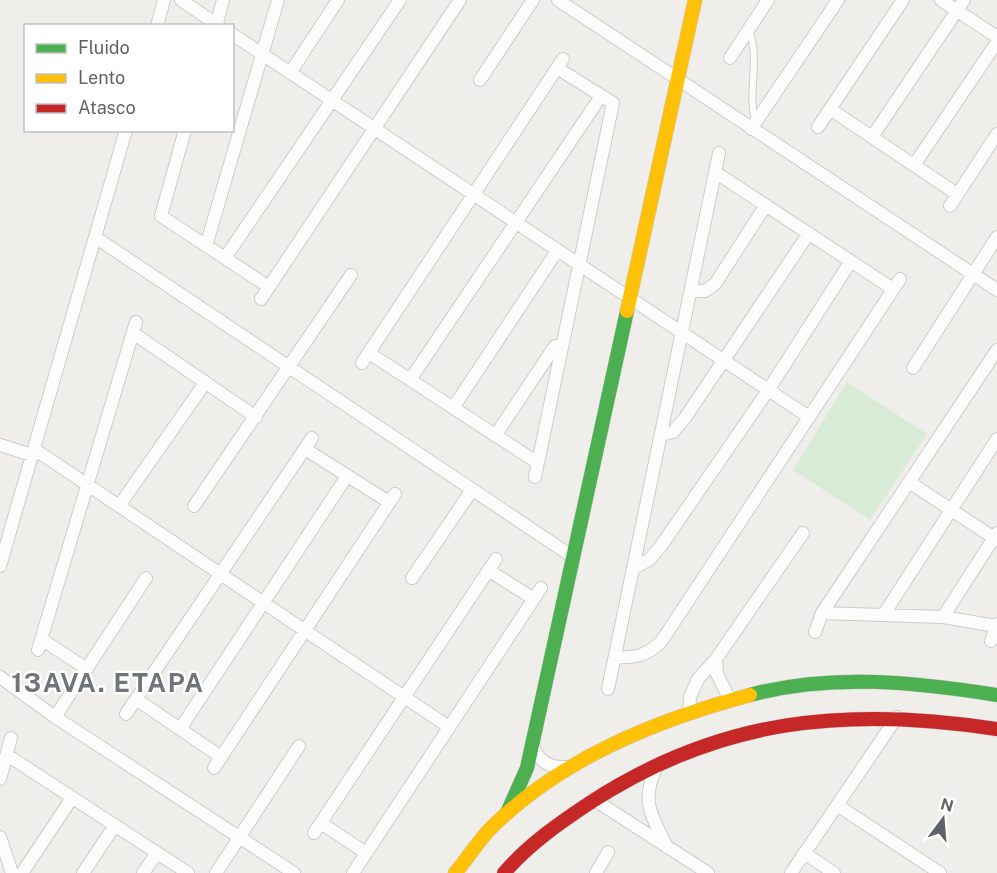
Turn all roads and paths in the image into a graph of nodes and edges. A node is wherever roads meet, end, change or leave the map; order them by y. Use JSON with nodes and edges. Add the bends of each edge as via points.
{"nodes":[{"id":1,"x":164,"y":0,"type":"edge"},
{"id":2,"x":181,"y":0,"type":"edge"},
{"id":3,"x":223,"y":0,"type":"edge"},
{"id":4,"x":278,"y":0,"type":"edge"},
{"id":5,"x":338,"y":0,"type":"edge"},
{"id":6,"x":400,"y":0,"type":"edge"},
{"id":7,"x":533,"y":0,"type":"edge"},
{"id":8,"x":558,"y":0,"type":"edge"},
{"id":9,"x":695,"y":0,"type":"edge"},
{"id":10,"x":768,"y":0,"type":"edge"},
{"id":11,"x":838,"y":0,"type":"edge"},
{"id":12,"x":903,"y":0,"type":"edge"},
{"id":13,"x":941,"y":0,"type":"edge"},
{"id":14,"x":964,"y":0,"type":"edge"},
{"id":15,"x":457,"y":1,"type":"edge"},
{"id":16,"x":759,"y":6,"type":"edge"},
{"id":17,"x":957,"y":11,"type":"junction"},
{"id":18,"x":158,"y":24,"type":"edge"},
{"id":19,"x":216,"y":24,"type":"edge"},
{"id":20,"x":217,"y":24,"type":"edge"},
{"id":21,"x":749,"y":29,"type":"junction"},
{"id":22,"x":234,"y":35,"type":"edge"},
{"id":23,"x":997,"y":39,"type":"edge"},
{"id":24,"x":262,"y":54,"type":"junction"},
{"id":25,"x":730,"y":58,"type":"dead end"},
{"id":26,"x":290,"y":73,"type":"junction"},
{"id":27,"x":480,"y":80,"type":"dead end"},
{"id":28,"x":678,"y":81,"type":"junction"},
{"id":29,"x":601,"y":96,"type":"junction"},
{"id":30,"x":332,"y":102,"type":"junction"},
{"id":31,"x":830,"y":109,"type":"junction"},
{"id":32,"x":754,"y":126,"type":"junction"},
{"id":33,"x":818,"y":127,"type":"dead end"},
{"id":34,"x":375,"y":130,"type":"junction"},
{"id":35,"x":125,"y":132,"type":"edge"},
{"id":36,"x":184,"y":132,"type":"edge"},
{"id":37,"x":997,"y":134,"type":"edge"},
{"id":38,"x":872,"y":137,"type":"junction"},
{"id":39,"x":719,"y":153,"type":"dead end"},
{"id":40,"x":914,"y":165,"type":"junction"},
{"id":41,"x":716,"y":172,"type":"junction"},
{"id":42,"x":957,"y":194,"type":"junction"},
{"id":43,"x":473,"y":195,"type":"junction"},
{"id":44,"x":766,"y":205,"type":"junction"},
{"id":45,"x":950,"y":206,"type":"dead end"},
{"id":46,"x":516,"y":224,"type":"junction"},
{"id":47,"x":809,"y":234,"type":"junction"},
{"id":48,"x":95,"y":237,"type":"junction"},
{"id":49,"x":997,"y":237,"type":"edge"},
{"id":50,"x":206,"y":246,"type":"junction"},
{"id":51,"x":557,"y":251,"type":"junction"},
{"id":52,"x":225,"y":258,"type":"junction"},
{"id":53,"x":851,"y":261,"type":"junction"},
{"id":54,"x":578,"y":266,"type":"junction"},
{"id":55,"x":973,"y":274,"type":"junction"},
{"id":56,"x":351,"y":275,"type":"dead end"},
{"id":57,"x":269,"y":287,"type":"junction"},
{"id":58,"x":997,"y":290,"type":"edge"},
{"id":59,"x":691,"y":291,"type":"junction"},
{"id":60,"x":261,"y":299,"type":"dead end"},
{"id":61,"x":631,"y":299,"type":"junction"},
{"id":62,"x":683,"y":331,"type":"junction"},
{"id":63,"x":562,"y":347,"type":"junction"},
{"id":64,"x":996,"y":355,"type":"edge"},
{"id":65,"x":726,"y":361,"type":"junction"},
{"id":66,"x":291,"y":368,"type":"junction"},
{"id":67,"x":913,"y":368,"type":"dead end"},
{"id":68,"x":411,"y":380,"type":"junction"},
{"id":69,"x":205,"y":383,"type":"junction"},
{"id":70,"x":769,"y":389,"type":"junction"},
{"id":71,"x":453,"y":408,"type":"junction"},
{"id":72,"x":256,"y":417,"type":"junction"},
{"id":73,"x":809,"y":417,"type":"junction"},
{"id":74,"x":661,"y":435,"type":"junction"},
{"id":75,"x":495,"y":436,"type":"junction"},
{"id":76,"x":312,"y":438,"type":"dead end"},
{"id":77,"x":997,"y":439,"type":"edge"},
{"id":78,"x":0,"y":445,"type":"edge"},
{"id":79,"x":304,"y":449,"type":"junction"},
{"id":80,"x":33,"y":452,"type":"junction"},
{"id":81,"x":538,"y":463,"type":"junction"},
{"id":82,"x":346,"y":476,"type":"junction"},
{"id":83,"x":535,"y":477,"type":"dead end"},
{"id":84,"x":909,"y":482,"type":"junction"},
{"id":85,"x":86,"y":484,"type":"junction"},
{"id":86,"x":472,"y":490,"type":"junction"},
{"id":87,"x":119,"y":506,"type":"junction"},
{"id":88,"x":195,"y":506,"type":"dead end"},
{"id":89,"x":951,"y":510,"type":"junction"},
{"id":90,"x":803,"y":534,"type":"dead end"},
{"id":91,"x":996,"y":537,"type":"edge"},
{"id":92,"x":573,"y":557,"type":"junction"},
{"id":93,"x":496,"y":559,"type":"dead end"},
{"id":94,"x":0,"y":566,"type":"edge"},
{"id":95,"x":634,"y":568,"type":"junction"},
{"id":96,"x":489,"y":570,"type":"junction"},
{"id":97,"x":222,"y":574,"type":"junction"},
{"id":98,"x":146,"y":578,"type":"dead end"},
{"id":99,"x":412,"y":578,"type":"dead end"},
{"id":100,"x":541,"y":588,"type":"dead end"},
{"id":101,"x":534,"y":599,"type":"junction"},
{"id":102,"x":263,"y":602,"type":"junction"},
{"id":103,"x":822,"y":613,"type":"junction"},
{"id":104,"x":884,"y":614,"type":"junction"},
{"id":105,"x":943,"y":616,"type":"junction"},
{"id":106,"x":997,"y":625,"type":"edge"},
{"id":107,"x":305,"y":630,"type":"junction"},
{"id":108,"x":815,"y":632,"type":"dead end"},
{"id":109,"x":991,"y":641,"type":"dead end"},
{"id":110,"x":616,"y":657,"type":"junction"},
{"id":111,"x":716,"y":659,"type":"junction"},
{"id":112,"x":87,"y":669,"type":"junction"},
{"id":113,"x":0,"y":677,"type":"edge"},
{"id":114,"x":608,"y":689,"type":"dead end"},
{"id":115,"x":997,"y":695,"type":"edge"},
{"id":116,"x":404,"y":698,"type":"junction"},
{"id":117,"x":136,"y":699,"type":"junction"},
{"id":118,"x":730,"y":700,"type":"junction"},
{"id":119,"x":689,"y":712,"type":"junction"},
{"id":120,"x":126,"y":714,"type":"dead end"},
{"id":121,"x":55,"y":717,"type":"junction"},
{"id":122,"x":897,"y":717,"type":"junction"},
{"id":123,"x":449,"y":727,"type":"junction"},
{"id":124,"x":180,"y":729,"type":"junction"},
{"id":125,"x":997,"y":729,"type":"edge"},
{"id":126,"x":11,"y":738,"type":"dead end"},
{"id":127,"x":532,"y":743,"type":"junction"},
{"id":128,"x":299,"y":746,"type":"dead end"},
{"id":129,"x":7,"y":754,"type":"junction"},
{"id":130,"x":659,"y":762,"type":"junction"},
{"id":131,"x":575,"y":766,"type":"junction"},
{"id":132,"x":0,"y":779,"type":"edge"},
{"id":133,"x":72,"y":798,"type":"junction"},
{"id":134,"x":592,"y":799,"type":"junction"},
{"id":135,"x":837,"y":805,"type":"junction"},
{"id":136,"x":507,"y":813,"type":"junction"},
{"id":137,"x":115,"y":825,"type":"junction"},
{"id":138,"x":0,"y":837,"type":"edge"},
{"id":139,"x":240,"y":838,"type":"junction"},
{"id":140,"x":668,"y":848,"type":"junction"},
{"id":141,"x":608,"y":852,"type":"dead end"},
{"id":142,"x":157,"y":853,"type":"junction"},
{"id":143,"x":366,"y":853,"type":"junction"},
{"id":144,"x":804,"y":853,"type":"junction"},
{"id":145,"x":600,"y":872,"type":"edge"},
{"id":146,"x":12,"y":873,"type":"edge"},
{"id":147,"x":22,"y":873,"type":"edge"},
{"id":148,"x":83,"y":873,"type":"edge"},
{"id":149,"x":143,"y":873,"type":"edge"},
{"id":150,"x":188,"y":873,"type":"edge"},
{"id":151,"x":216,"y":873,"type":"edge"},
{"id":152,"x":294,"y":873,"type":"edge"},
{"id":153,"x":352,"y":873,"type":"edge"},
{"id":154,"x":455,"y":873,"type":"edge"},
{"id":155,"x":504,"y":873,"type":"edge"},
{"id":156,"x":708,"y":873,"type":"edge"},
{"id":157,"x":791,"y":873,"type":"edge"},
{"id":158,"x":834,"y":873,"type":"edge"},
{"id":159,"x":940,"y":873,"type":"edge"}],
"edges":[{"from":1,"to":18,"type":"street"},
{"from":2,"to":19,"type":"street"},
{"from":3,"to":20,"type":"street"},
{"from":4,"to":24,"type":"street"},
{"from":5,"to":26,"type":"street"},
{"from":6,"to":30,"type":"street"},
{"from":7,"to":27,"type":"street"},
{"from":8,"to":28,"type":"street"},
{"from":9,"to":28,"type":"street"},
{"from":10,"to":16,"type":"street"},
{"from":11,"to":32,"type":"street"},
{"from":12,"to":31,"type":"street"},
{"from":13,"to":17,"type":"street"},
{"from":14,"to":17,"type":"street"},
{"from":15,"to":34,"type":"street"},
{"from":16,"to":21,"type":"street"},
{"from":17,"to":23,"type":"street"},
{"from":17,"to":38,"type":"street"},
{"from":21,"to":25,"type":"street"},
{"from":21,"to":32,"type":"lane","via":[[756,54],[751,105]]},
{"from":22,"to":24,"type":"street"},
{"from":23,"to":40,"type":"street"},
{"from":24,"to":26,"type":"street"},
{"from":24,"to":50,"type":"street"},
{"from":26,"to":30,"type":"street"},
{"from":28,"to":32,"type":"street"},
{"from":28,"to":61,"type":"street"},
{"from":29,"to":43,"type":"street","via":[[560,63]]},
{"from":29,"to":46,"type":"street"},
{"from":29,"to":54,"type":"street","via":[[613,103]]},
{"from":30,"to":34,"type":"street"},
{"from":30,"to":52,"type":"street"},
{"from":31,"to":33,"type":"street"},
{"from":31,"to":38,"type":"street"},
{"from":32,"to":55,"type":"street"},
{"from":34,"to":43,"type":"street"},
{"from":34,"to":57,"type":"street"},
{"from":35,"to":48,"type":"street"},
{"from":36,"to":50,"type":"street","via":[[161,216]]},
{"from":37,"to":42,"type":"street"},
{"from":38,"to":40,"type":"street"},
{"from":39,"to":41,"type":"street"},
{"from":40,"to":42,"type":"street"},
{"from":41,"to":44,"type":"street"},
{"from":41,"to":59,"type":"street"},
{"from":42,"to":45,"type":"street"},
{"from":43,"to":46,"type":"street"},
{"from":43,"to":68,"type":"street","via":[[366,358]]},
{"from":44,"to":47,"type":"street"},
{"from":44,"to":59,"type":"street","via":[[715,284],[705,291]]},
{"from":46,"to":51,"type":"street"},
{"from":46,"to":68,"type":"street"},
{"from":47,"to":53,"type":"street"},
{"from":47,"to":65,"type":"street"},
{"from":48,"to":66,"type":"street"},
{"from":48,"to":80,"type":"street"},
{"from":49,"to":55,"type":"street"},
{"from":50,"to":52,"type":"street"},
{"from":51,"to":54,"type":"street"},
{"from":51,"to":71,"type":"street"},
{"from":52,"to":57,"type":"street"},
{"from":53,"to":70,"type":"street"},
{"from":53,"to":73,"type":"street","via":[[896,284]]},
{"from":54,"to":61,"type":"street"},
{"from":54,"to":63,"type":"street"},
{"from":55,"to":58,"type":"street"},
{"from":55,"to":67,"type":"street"},
{"from":56,"to":66,"type":"street"},
{"from":57,"to":60,"type":"street"},
{"from":59,"to":62,"type":"street"},
{"from":61,"to":62,"type":"street"},
{"from":61,"to":92,"type":"street"},
{"from":62,"to":65,"type":"street"},
{"from":62,"to":74,"type":"street"},
{"from":63,"to":75,"type":"street","via":[[555,346]]},
{"from":63,"to":81,"type":"street"},
{"from":64,"to":84,"type":"street"},
{"from":65,"to":70,"type":"street"},
{"from":65,"to":74,"type":"street","via":[[673,432]]},
{"from":66,"to":72,"type":"street"},
{"from":66,"to":86,"type":"street"},
{"from":68,"to":71,"type":"street"},
{"from":69,"to":72,"type":"street"},
{"from":69,"to":85,"type":"street","via":[[135,328]]},
{"from":69,"to":87,"type":"street"},
{"from":70,"to":73,"type":"street"},
{"from":70,"to":95,"type":"street","via":[[662,546]]},
{"from":71,"to":75,"type":"street"},
{"from":72,"to":88,"type":"street"},
{"from":73,"to":110,"type":"street","via":[[661,642],[650,653],[635,658]]},
{"from":74,"to":95,"type":"street"},
{"from":75,"to":81,"type":"street"},
{"from":76,"to":79,"type":"street"},
{"from":77,"to":89,"type":"street"},
{"from":78,"to":80,"type":"street"},
{"from":79,"to":82,"type":"street"},
{"from":79,"to":97,"type":"street"},
{"from":80,"to":85,"type":"street"},
{"from":80,"to":94,"type":"street"},
{"from":81,"to":83,"type":"street"},
{"from":82,"to":102,"type":"street"},
{"from":82,"to":107,"type":"street","via":[[392,498]]},
{"from":84,"to":89,"type":"street"},
{"from":84,"to":103,"type":"street"},
{"from":85,"to":87,"type":"street"},
{"from":85,"to":112,"type":"street","via":[[40,644]]},
{"from":86,"to":92,"type":"street"},
{"from":86,"to":99,"type":"street"},
{"from":87,"to":97,"type":"street"},
{"from":89,"to":91,"type":"street"},
{"from":89,"to":104,"type":"street"},
{"from":90,"to":111,"type":"street"},
{"from":91,"to":105,"type":"street"},
{"from":92,"to":127,"type":"street"},
{"from":93,"to":96,"type":"street"},
{"from":95,"to":110,"type":"street"},
{"from":96,"to":101,"type":"street"},
{"from":96,"to":116,"type":"street"},
{"from":97,"to":102,"type":"street"},
{"from":97,"to":117,"type":"street"},
{"from":98,"to":112,"type":"street"},
{"from":100,"to":101,"type":"street"},
{"from":101,"to":123,"type":"street"},
{"from":102,"to":107,"type":"street"},
{"from":102,"to":124,"type":"street"},
{"from":103,"to":104,"type":"street"},
{"from":103,"to":108,"type":"street"},
{"from":104,"to":105,"type":"street"},
{"from":105,"to":106,"type":"street"},
{"from":106,"to":109,"type":"street"},
{"from":107,"to":116,"type":"street"},
{"from":107,"to":124,"type":"street","via":[[218,762]]},
{"from":110,"to":114,"type":"street"},
{"from":111,"to":118,"type":"street","via":[[717,674]]},
{"from":111,"to":119,"type":"street","via":[[693,688]]},
{"from":112,"to":121,"type":"street"},
{"from":113,"to":121,"type":"street"},
{"from":115,"to":118,"type":"street","via":[[942,686],[847,681],[782,688]]},
{"from":116,"to":123,"type":"street"},
{"from":116,"to":143,"type":"street","via":[[318,828]]},
{"from":117,"to":120,"type":"street"},
{"from":117,"to":124,"type":"street"},
{"from":118,"to":119,"type":"street"},
{"from":119,"to":131,"type":"street","via":[[620,741]]},
{"from":121,"to":139,"type":"street"},
{"from":122,"to":125,"type":"street","via":[[948,720]]},
{"from":122,"to":130,"type":"street","via":[[792,722],[705,742]]},
{"from":122,"to":135,"type":"street"},
{"from":123,"to":143,"type":"street"},
{"from":126,"to":129,"type":"street"},
{"from":127,"to":131,"type":"street","via":[[542,761],[554,767]]},
{"from":127,"to":136,"type":"street","via":[[524,776]]},
{"from":128,"to":139,"type":"street"},
{"from":129,"to":132,"type":"street"},
{"from":129,"to":133,"type":"street"},
{"from":130,"to":134,"type":"street"},
{"from":130,"to":140,"type":"street","via":[[647,796],[649,812]]},
{"from":131,"to":136,"type":"street"},
{"from":133,"to":137,"type":"street"},
{"from":133,"to":147,"type":"street"},
{"from":134,"to":140,"type":"street"},
{"from":134,"to":155,"type":"street","via":[[519,854]]},
{"from":135,"to":144,"type":"street"},
{"from":135,"to":159,"type":"street"},
{"from":136,"to":154,"type":"street"},
{"from":137,"to":142,"type":"street"},
{"from":137,"to":148,"type":"street"},
{"from":138,"to":146,"type":"street"},
{"from":139,"to":151,"type":"street"},
{"from":139,"to":152,"type":"street"},
{"from":140,"to":156,"type":"street"},
{"from":141,"to":145,"type":"street"},
{"from":142,"to":149,"type":"street"},
{"from":142,"to":150,"type":"street"},
{"from":143,"to":153,"type":"street"},
{"from":144,"to":157,"type":"street"},
{"from":144,"to":158,"type":"street"}]}
